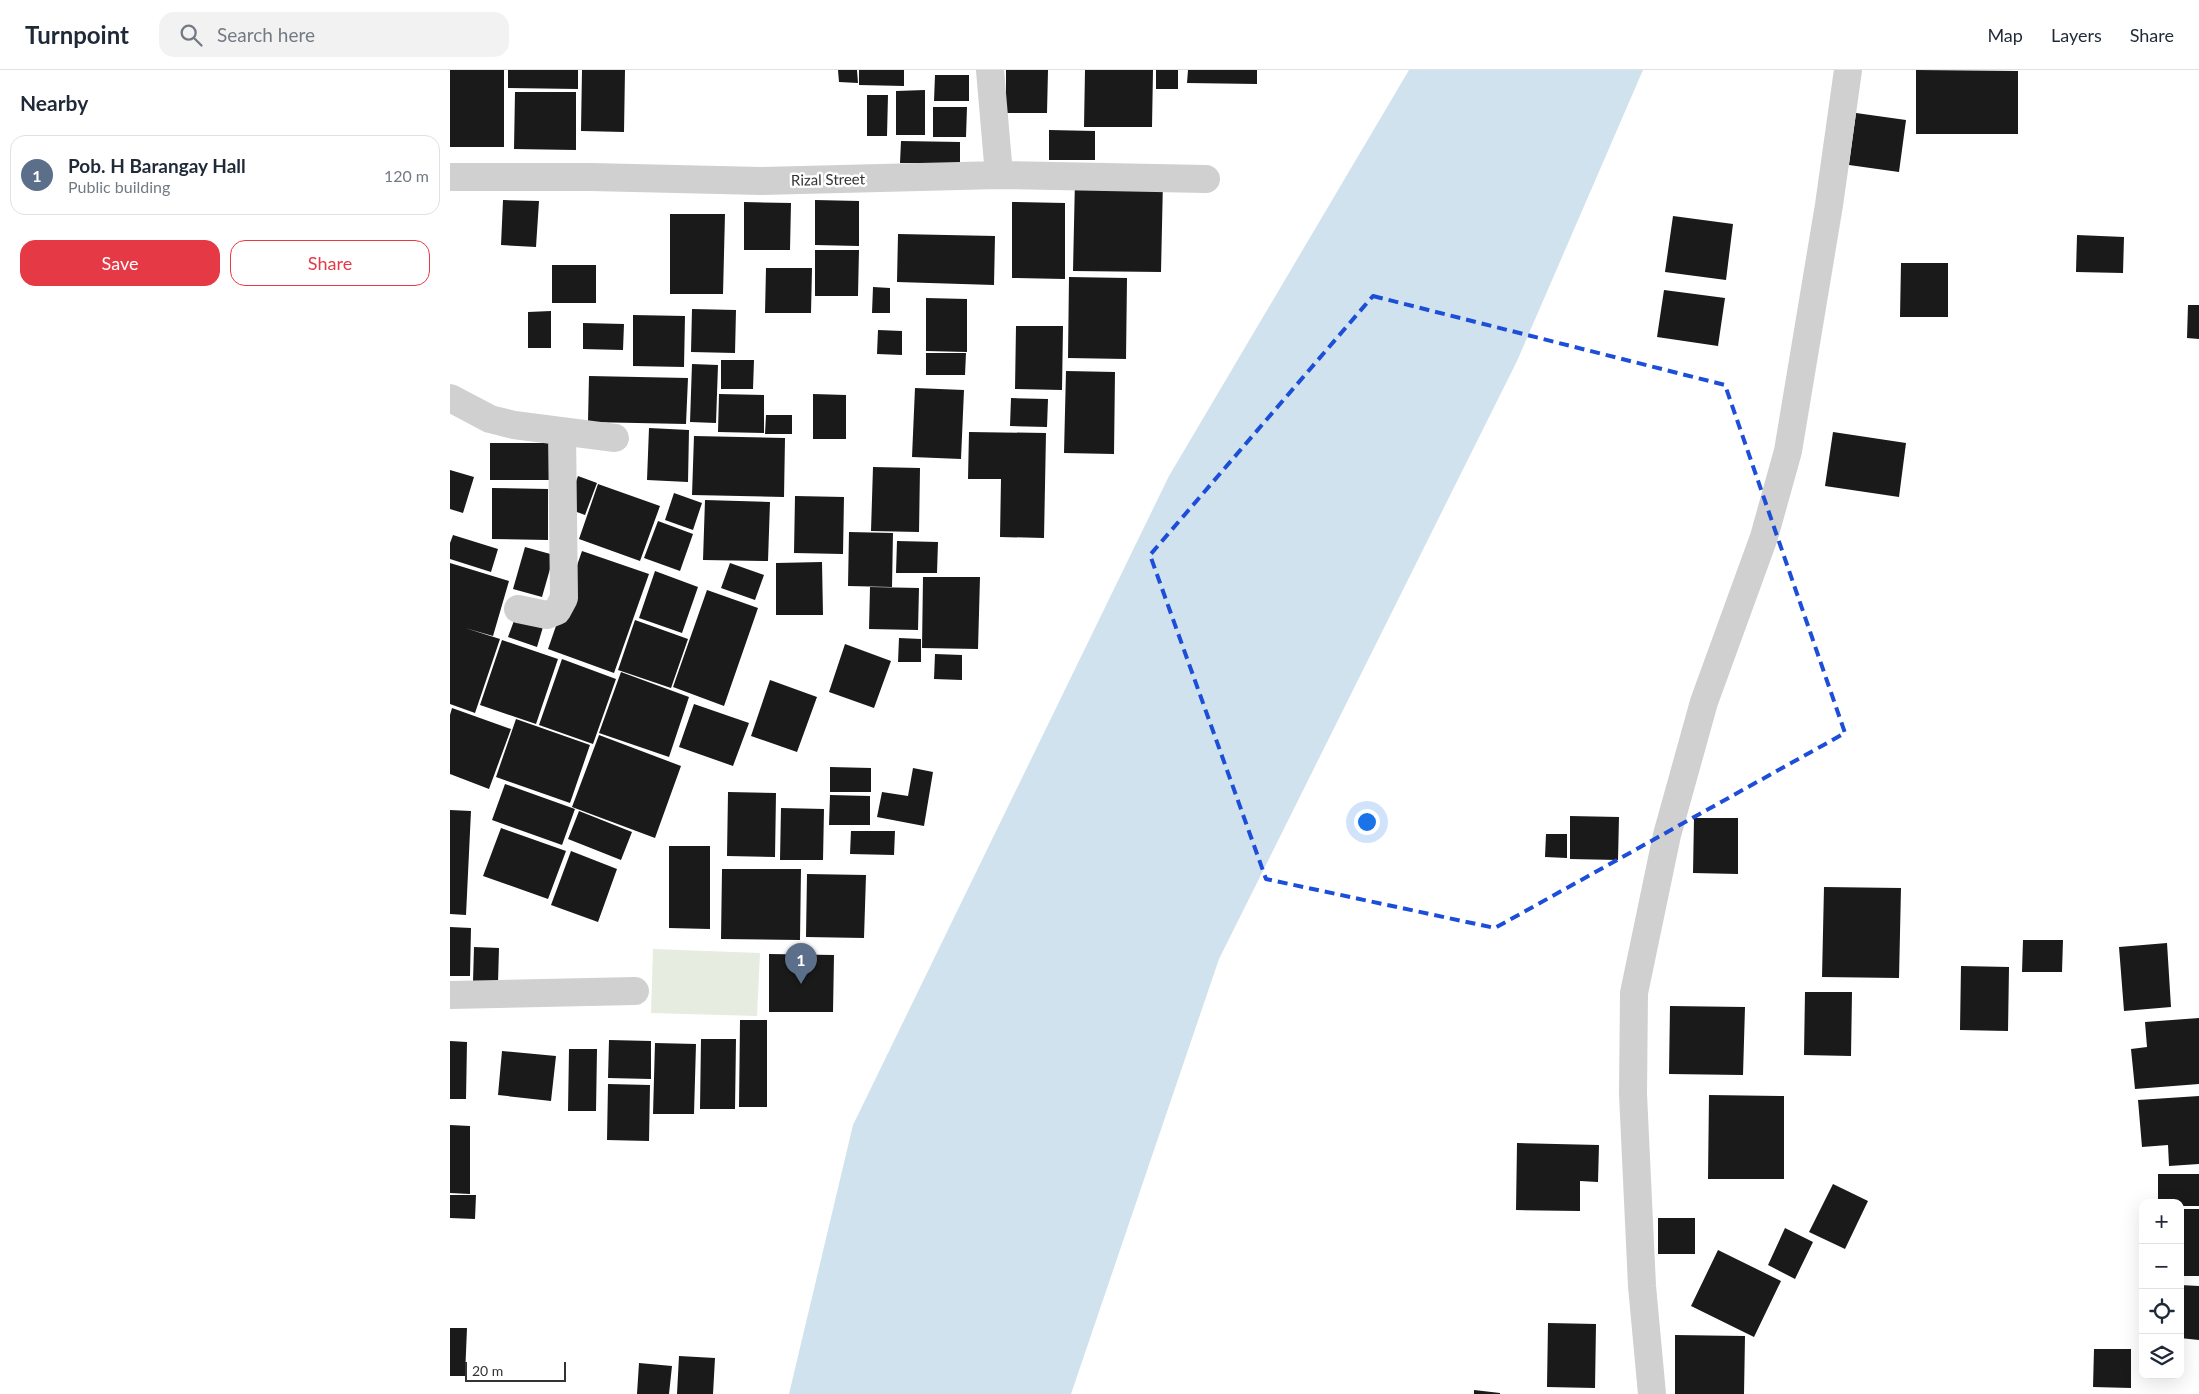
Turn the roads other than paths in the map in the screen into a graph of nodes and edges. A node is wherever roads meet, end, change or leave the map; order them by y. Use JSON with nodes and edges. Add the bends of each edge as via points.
{"nodes":[{"id":1,"x":990,"y":70,"type":"edge"},
{"id":2,"x":1848,"y":70,"type":"edge"},
{"id":3,"x":999,"y":175,"type":"junction"},
{"id":4,"x":450,"y":178,"type":"edge"},
{"id":5,"x":1206,"y":178,"type":"dead end"},
{"id":6,"x":450,"y":398,"type":"edge"},
{"id":7,"x":562,"y":432,"type":"junction"},
{"id":8,"x":615,"y":438,"type":"dead end"},
{"id":9,"x":518,"y":609,"type":"dead end"},
{"id":10,"x":635,"y":991,"type":"dead end"},
{"id":11,"x":450,"y":995,"type":"edge"},
{"id":12,"x":1652,"y":1394,"type":"edge"}],
"edges":[{"from":1,"to":3,"type":"street"},
{"from":2,"to":12,"type":"street","via":[[1788,451],[1764,536],[1702,712],[1667,835],[1634,993],[1633,1094],[1642,1286]]},
{"from":3,"to":4,"type":"street","name":"Rizal Street","via":[[761,181]]},
{"from":3,"to":5,"type":"street","name":"Rizal Street"},
{"from":6,"to":7,"type":"street","via":[[490,419],[514,426]]},
{"from":7,"to":8,"type":"street"},
{"from":7,"to":9,"type":"street","via":[[564,598],[557,611],[547,615]]},
{"from":10,"to":11,"type":"street"}]}
